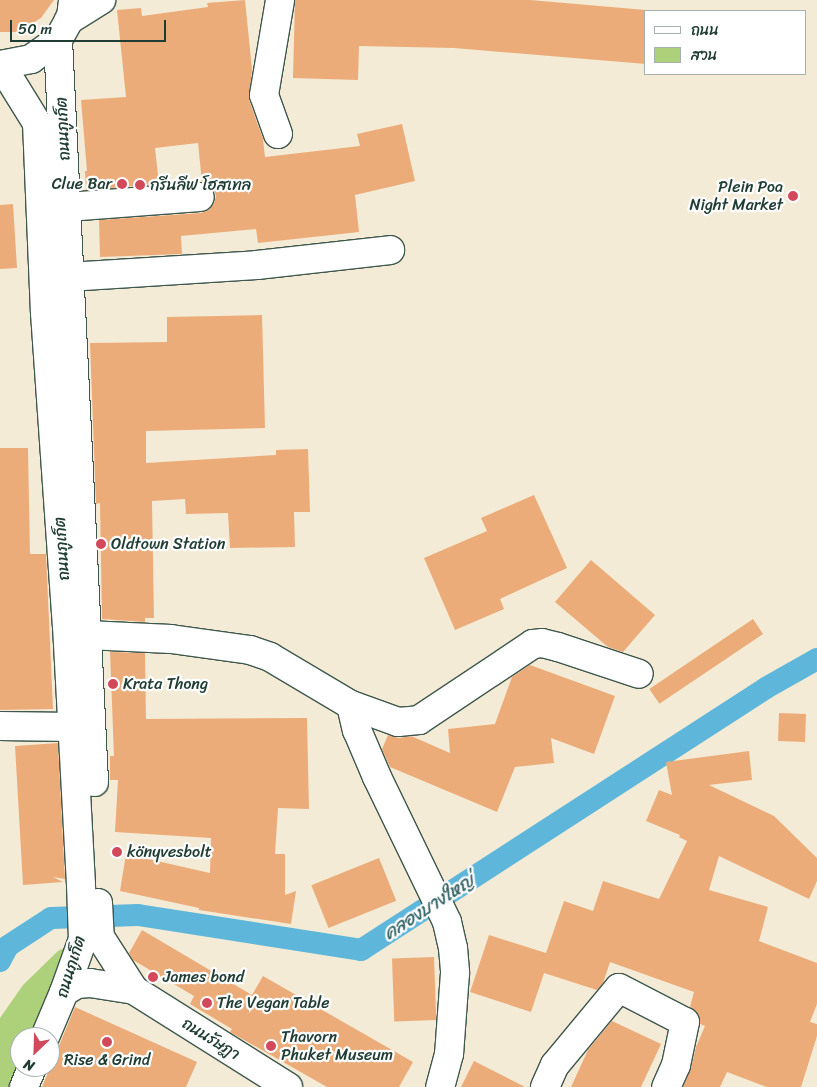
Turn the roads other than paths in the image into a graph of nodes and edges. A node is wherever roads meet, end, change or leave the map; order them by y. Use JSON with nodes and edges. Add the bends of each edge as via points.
{"nodes":[{"id":1,"x":101,"y":0,"type":"edge"},
{"id":2,"x":280,"y":0,"type":"edge"},
{"id":3,"x":66,"y":20,"type":"edge"},
{"id":4,"x":0,"y":65,"type":"edge"},
{"id":5,"x":0,"y":100,"type":"edge"},
{"id":6,"x":36,"y":124,"type":"junction"},
{"id":7,"x":278,"y":134,"type":"dead end"},
{"id":8,"x":200,"y":197,"type":"dead end"},
{"id":9,"x":67,"y":207,"type":"junction"},
{"id":10,"x":390,"y":250,"type":"dead end"},
{"id":11,"x":68,"y":277,"type":"junction"},
{"id":12,"x":58,"y":312,"type":"junction"},
{"id":13,"x":77,"y":636,"type":"junction"},
{"id":14,"x":639,"y":674,"type":"dead end"},
{"id":15,"x":351,"y":705,"type":"junction"},
{"id":16,"x":0,"y":726,"type":"edge"},
{"id":17,"x":82,"y":727,"type":"junction"},
{"id":18,"x":91,"y":938,"type":"junction"},
{"id":19,"x":134,"y":990,"type":"junction"},
{"id":20,"x":64,"y":992,"type":"junction"},
{"id":21,"x":49,"y":1027,"type":"edge"},
{"id":22,"x":288,"y":1087,"type":"edge"},
{"id":23,"x":440,"y":1087,"type":"edge"},
{"id":24,"x":545,"y":1087,"type":"edge"},
{"id":25,"x":666,"y":1087,"type":"edge"}],
"edges":[{"from":1,"to":3,"type":"main road"},
{"from":2,"to":7,"type":"main road","via":[[264,95]]},
{"from":3,"to":4,"type":"main road","via":[[31,59]]},
{"from":3,"to":9,"type":"main road","name":"ถนนภูเก็ต"},
{"from":4,"to":6,"type":"main road","name":"ถนนภูเก็ต"},
{"from":5,"to":6,"type":"main road"},
{"from":6,"to":12,"type":"main road","name":"ถนนภูเก็ต"},
{"from":8,"to":9,"type":"main road"},
{"from":9,"to":11,"type":"main road","name":"ถนนภูเก็ต"},
{"from":10,"to":11,"type":"main road","via":[[257,265]]},
{"from":11,"to":12,"type":"main road","name":"ถนนภูเก็ต"},
{"from":12,"to":13,"type":"main road","name":"ถนนภูเก็ต"},
{"from":13,"to":15,"type":"main road","via":[[172,639],[250,650],[270,657]]},
{"from":13,"to":17,"type":"main road","name":"ถนนภูเก็ต"},
{"from":14,"to":15,"type":"main road","via":[[542,643],[533,644],[419,720],[398,722]]},
{"from":15,"to":23,"type":"main road","via":[[360,738],[447,922],[455,973],[450,1054]]},
{"from":16,"to":17,"type":"main road"},
{"from":17,"to":18,"type":"main road","name":"ถนนภูเก็ต"},
{"from":18,"to":19,"type":"main road","name":"ถนนรัษฎา"},
{"from":18,"to":20,"type":"main road","name":"ถนนภูเก็ต"},
{"from":19,"to":20,"type":"main road","name":"ถนนรัษฎา","via":[[90,983],[76,984]]},
{"from":19,"to":22,"type":"main road","name":"ถนนรัษฎา"},
{"from":20,"to":21,"type":"main road","name":"ถนนภูเก็ต"},
{"from":24,"to":25,"type":"main road","via":[[555,1065],[619,988],[685,1022],[676,1065]]}]}
